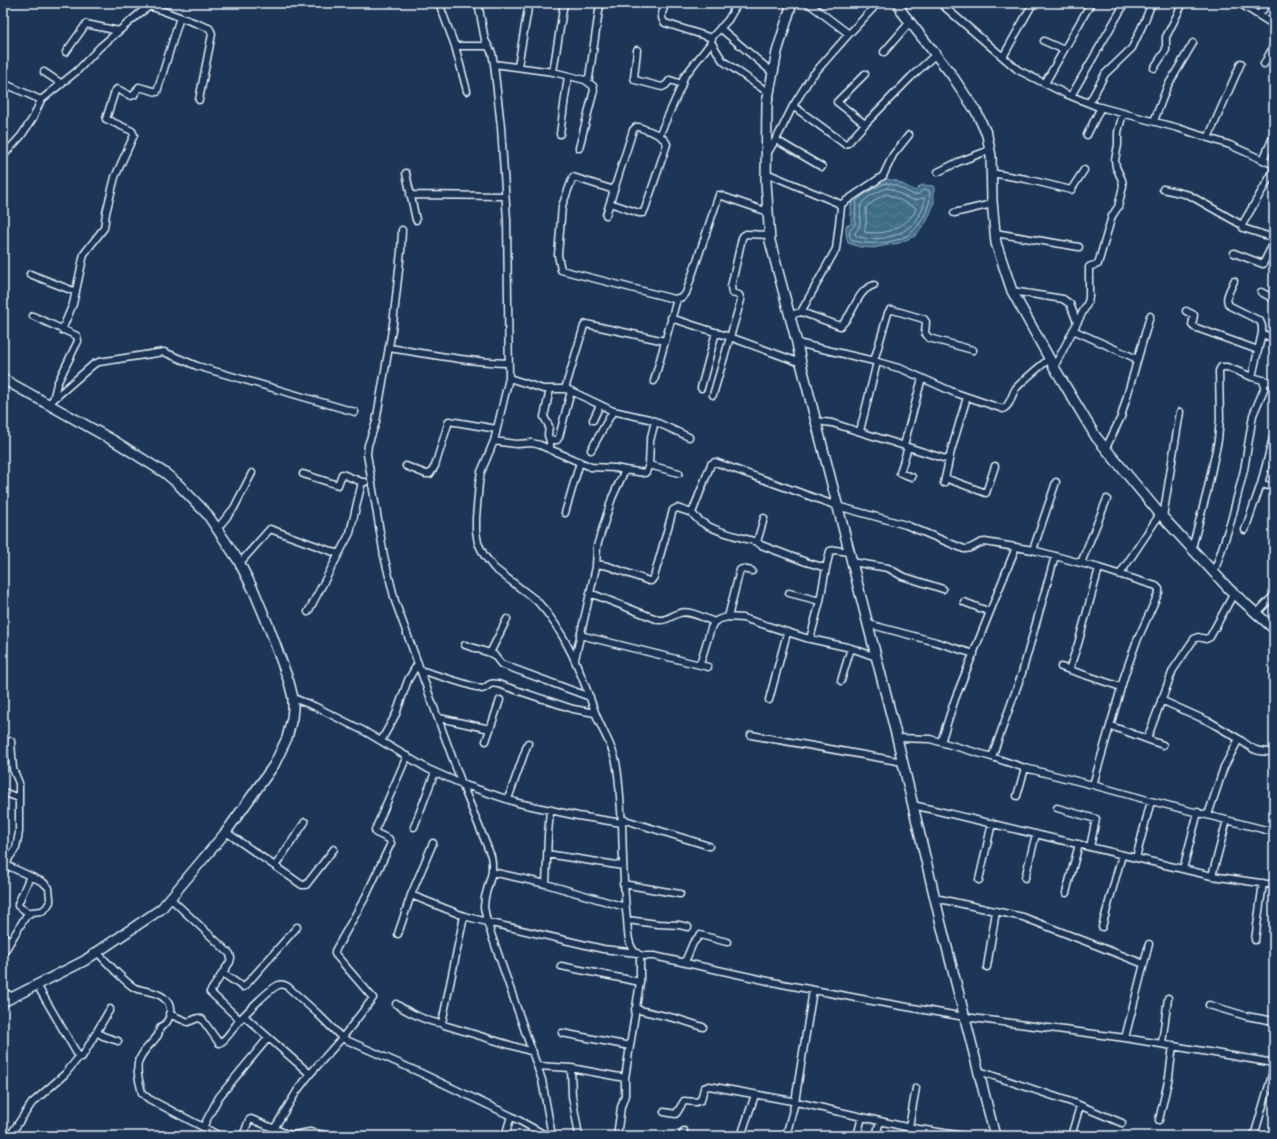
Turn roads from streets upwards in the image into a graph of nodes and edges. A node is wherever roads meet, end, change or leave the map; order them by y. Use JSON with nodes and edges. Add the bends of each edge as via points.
{"nodes":[{"id":1,"x":439,"y":3,"type":"edge"},
{"id":2,"x":478,"y":3,"type":"edge"},
{"id":3,"x":529,"y":3,"type":"edge"},
{"id":4,"x":564,"y":3,"type":"edge"},
{"id":5,"x":666,"y":3,"type":"edge"},
{"id":6,"x":738,"y":3,"type":"edge"},
{"id":7,"x":792,"y":3,"type":"edge"},
{"id":8,"x":808,"y":3,"type":"edge"},
{"id":9,"x":878,"y":3,"type":"edge"},
{"id":10,"x":899,"y":3,"type":"edge"},
{"id":11,"x":940,"y":3,"type":"edge"},
{"id":12,"x":1033,"y":3,"type":"edge"},
{"id":13,"x":1091,"y":3,"type":"edge"},
{"id":14,"x":1125,"y":3,"type":"edge"},
{"id":15,"x":1152,"y":3,"type":"edge"},
{"id":16,"x":1183,"y":3,"type":"edge"},
{"id":17,"x":1238,"y":3,"type":"edge"},
{"id":18,"x":1268,"y":3,"type":"edge"},
{"id":19,"x":152,"y":4,"type":"edge"},
{"id":20,"x":600,"y":4,"type":"dead end"},
{"id":21,"x":1259,"y":15,"type":"junction"},
{"id":22,"x":180,"y":17,"type":"junction"},
{"id":23,"x":910,"y":22,"type":"junction"},
{"id":24,"x":1274,"y":25,"type":"edge"},
{"id":25,"x":720,"y":28,"type":"junction"},
{"id":26,"x":119,"y":31,"type":"junction"},
{"id":27,"x":849,"y":34,"type":"junction"},
{"id":28,"x":712,"y":40,"type":"junction"},
{"id":29,"x":1044,"y":41,"type":"dead end"},
{"id":30,"x":1193,"y":43,"type":"dead end"},
{"id":31,"x":455,"y":46,"type":"junction"},
{"id":32,"x":487,"y":46,"type":"junction"},
{"id":33,"x":1273,"y":49,"type":"edge"},
{"id":34,"x":637,"y":50,"type":"dead end"},
{"id":35,"x":1064,"y":50,"type":"junction"},
{"id":36,"x":66,"y":52,"type":"dead end"},
{"id":37,"x":884,"y":52,"type":"dead end"},
{"id":38,"x":936,"y":54,"type":"junction"},
{"id":39,"x":1003,"y":57,"type":"junction"},
{"id":40,"x":1241,"y":63,"type":"dead end"},
{"id":41,"x":494,"y":64,"type":"junction"},
{"id":42,"x":1264,"y":64,"type":"dead end"},
{"id":43,"x":518,"y":66,"type":"junction"},
{"id":44,"x":1154,"y":68,"type":"dead end"},
{"id":45,"x":44,"y":72,"type":"dead end"},
{"id":46,"x":553,"y":72,"type":"junction"},
{"id":47,"x":773,"y":73,"type":"junction"},
{"id":48,"x":865,"y":74,"type":"dead end"},
{"id":49,"x":568,"y":76,"type":"junction"},
{"id":50,"x":585,"y":80,"type":"junction"},
{"id":51,"x":3,"y":83,"type":"edge"},
{"id":52,"x":62,"y":84,"type":"junction"},
{"id":53,"x":682,"y":84,"type":"junction"},
{"id":54,"x":1045,"y":84,"type":"junction"},
{"id":55,"x":467,"y":91,"type":"dead end"},
{"id":56,"x":769,"y":93,"type":"junction"},
{"id":57,"x":1071,"y":96,"type":"junction"},
{"id":58,"x":41,"y":100,"type":"junction"},
{"id":59,"x":199,"y":100,"type":"dead end"},
{"id":60,"x":1089,"y":102,"type":"junction"},
{"id":61,"x":793,"y":106,"type":"junction"},
{"id":62,"x":1100,"y":107,"type":"junction"},
{"id":63,"x":1123,"y":113,"type":"junction"},
{"id":64,"x":1154,"y":121,"type":"junction"},
{"id":65,"x":865,"y":124,"type":"junction"},
{"id":66,"x":560,"y":134,"type":"dead end"},
{"id":67,"x":1087,"y":135,"type":"dead end"},
{"id":68,"x":659,"y":136,"type":"junction"},
{"id":69,"x":909,"y":136,"type":"dead end"},
{"id":70,"x":1274,"y":136,"type":"edge"},
{"id":71,"x":1208,"y":138,"type":"junction"},
{"id":72,"x":776,"y":140,"type":"junction"},
{"id":73,"x":579,"y":148,"type":"dead end"},
{"id":74,"x":990,"y":150,"type":"junction"},
{"id":75,"x":766,"y":155,"type":"junction"},
{"id":76,"x":3,"y":156,"type":"edge"},
{"id":77,"x":1263,"y":160,"type":"junction"},
{"id":78,"x":1274,"y":165,"type":"edge"},
{"id":79,"x":822,"y":167,"type":"dead end"},
{"id":80,"x":1084,"y":170,"type":"dead end"},
{"id":81,"x":1274,"y":170,"type":"edge"},
{"id":82,"x":938,"y":172,"type":"dead end"},
{"id":83,"x":766,"y":173,"type":"junction"},
{"id":84,"x":991,"y":173,"type":"junction"},
{"id":85,"x":406,"y":174,"type":"dead end"},
{"id":86,"x":1163,"y":189,"type":"dead end"},
{"id":87,"x":614,"y":190,"type":"junction"},
{"id":88,"x":410,"y":195,"type":"junction"},
{"id":89,"x":505,"y":196,"type":"junction"},
{"id":90,"x":610,"y":203,"type":"junction"},
{"id":91,"x":992,"y":204,"type":"junction"},
{"id":92,"x":840,"y":205,"type":"junction"},
{"id":93,"x":768,"y":212,"type":"junction"},
{"id":94,"x":954,"y":213,"type":"dead end"},
{"id":95,"x":606,"y":215,"type":"dead end"},
{"id":96,"x":416,"y":220,"type":"dead end"},
{"id":97,"x":1242,"y":224,"type":"junction"},
{"id":98,"x":402,"y":230,"type":"dead end"},
{"id":99,"x":995,"y":233,"type":"junction"},
{"id":100,"x":770,"y":235,"type":"junction"},
{"id":101,"x":1274,"y":238,"type":"edge"},
{"id":102,"x":1274,"y":242,"type":"edge"},
{"id":103,"x":1079,"y":247,"type":"dead end"},
{"id":104,"x":1234,"y":253,"type":"dead end"},
{"id":105,"x":30,"y":274,"type":"dead end"},
{"id":106,"x":1234,"y":281,"type":"dead end"},
{"id":107,"x":874,"y":285,"type":"dead end"},
{"id":108,"x":1012,"y":291,"type":"junction"},
{"id":109,"x":76,"y":292,"type":"junction"},
{"id":110,"x":1261,"y":292,"type":"dead end"},
{"id":111,"x":677,"y":298,"type":"junction"},
{"id":112,"x":1274,"y":299,"type":"edge"},
{"id":113,"x":1186,"y":311,"type":"dead end"},
{"id":114,"x":801,"y":312,"type":"junction"},
{"id":115,"x":790,"y":315,"type":"junction"},
{"id":116,"x":33,"y":316,"type":"dead end"},
{"id":117,"x":1150,"y":316,"type":"dead end"},
{"id":118,"x":671,"y":318,"type":"junction"},
{"id":119,"x":1077,"y":322,"type":"junction"},
{"id":120,"x":62,"y":330,"type":"junction"},
{"id":121,"x":1073,"y":330,"type":"junction"},
{"id":122,"x":716,"y":332,"type":"junction"},
{"id":123,"x":1262,"y":333,"type":"junction"},
{"id":124,"x":730,"y":337,"type":"junction"},
{"id":125,"x":1274,"y":340,"type":"edge"},
{"id":126,"x":665,"y":341,"type":"junction"},
{"id":127,"x":797,"y":342,"type":"junction"},
{"id":128,"x":389,"y":348,"type":"junction"},
{"id":129,"x":973,"y":350,"type":"dead end"},
{"id":130,"x":1258,"y":350,"type":"junction"},
{"id":131,"x":1049,"y":359,"type":"junction"},
{"id":132,"x":1138,"y":359,"type":"junction"},
{"id":133,"x":875,"y":361,"type":"junction"},
{"id":134,"x":509,"y":363,"type":"junction"},
{"id":135,"x":801,"y":363,"type":"junction"},
{"id":136,"x":1054,"y":367,"type":"junction"},
{"id":137,"x":1252,"y":377,"type":"junction"},
{"id":138,"x":509,"y":378,"type":"junction"},
{"id":139,"x":922,"y":378,"type":"junction"},
{"id":140,"x":3,"y":379,"type":"edge"},
{"id":141,"x":1263,"y":380,"type":"junction"},
{"id":142,"x":654,"y":381,"type":"dead end"},
{"id":143,"x":1274,"y":384,"type":"edge"},
{"id":144,"x":701,"y":388,"type":"dead end"},
{"id":145,"x":550,"y":389,"type":"junction"},
{"id":146,"x":568,"y":390,"type":"junction"},
{"id":147,"x":713,"y":395,"type":"dead end"},
{"id":148,"x":967,"y":397,"type":"junction"},
{"id":149,"x":50,"y":402,"type":"junction"},
{"id":150,"x":600,"y":405,"type":"junction"},
{"id":151,"x":612,"y":411,"type":"junction"},
{"id":152,"x":355,"y":412,"type":"dead end"},
{"id":153,"x":1180,"y":412,"type":"dead end"},
{"id":154,"x":593,"y":420,"type":"dead end"},
{"id":155,"x":656,"y":421,"type":"junction"},
{"id":156,"x":816,"y":421,"type":"junction"},
{"id":157,"x":497,"y":429,"type":"junction"},
{"id":158,"x":860,"y":431,"type":"junction"},
{"id":159,"x":1274,"y":434,"type":"edge"},
{"id":160,"x":689,"y":437,"type":"dead end"},
{"id":161,"x":550,"y":440,"type":"junction"},
{"id":162,"x":494,"y":441,"type":"junction"},
{"id":163,"x":906,"y":446,"type":"junction"},
{"id":164,"x":550,"y":448,"type":"junction"},
{"id":165,"x":1106,"y":448,"type":"junction"},
{"id":166,"x":591,"y":450,"type":"dead end"},
{"id":167,"x":949,"y":460,"type":"junction"},
{"id":168,"x":580,"y":462,"type":"junction"},
{"id":169,"x":649,"y":465,"type":"junction"},
{"id":170,"x":406,"y":466,"type":"dead end"},
{"id":171,"x":995,"y":466,"type":"dead end"},
{"id":172,"x":625,"y":470,"type":"junction"},
{"id":173,"x":252,"y":472,"type":"dead end"},
{"id":174,"x":679,"y":473,"type":"dead end"},
{"id":175,"x":303,"y":474,"type":"dead end"},
{"id":176,"x":912,"y":477,"type":"dead end"},
{"id":177,"x":362,"y":482,"type":"junction"},
{"id":178,"x":1056,"y":482,"type":"dead end"},
{"id":179,"x":371,"y":483,"type":"junction"},
{"id":180,"x":1261,"y":484,"type":"junction"},
{"id":181,"x":1274,"y":487,"type":"edge"},
{"id":182,"x":1107,"y":499,"type":"dead end"},
{"id":183,"x":837,"y":506,"type":"junction"},
{"id":184,"x":565,"y":513,"type":"dead end"},
{"id":185,"x":692,"y":513,"type":"junction"},
{"id":186,"x":1162,"y":515,"type":"junction"},
{"id":187,"x":764,"y":518,"type":"dead end"},
{"id":188,"x":217,"y":529,"type":"junction"},
{"id":189,"x":1245,"y":530,"type":"dead end"},
{"id":190,"x":757,"y":542,"type":"junction"},
{"id":191,"x":1016,"y":547,"type":"junction"},
{"id":192,"x":1192,"y":548,"type":"junction"},
{"id":193,"x":1033,"y":550,"type":"junction"},
{"id":194,"x":849,"y":552,"type":"junction"},
{"id":195,"x":339,"y":554,"type":"junction"},
{"id":196,"x":1055,"y":556,"type":"junction"},
{"id":197,"x":852,"y":562,"type":"junction"},
{"id":198,"x":1082,"y":563,"type":"junction"},
{"id":199,"x":239,"y":564,"type":"junction"},
{"id":200,"x":596,"y":564,"type":"junction"},
{"id":201,"x":826,"y":568,"type":"junction"},
{"id":202,"x":1099,"y":568,"type":"junction"},
{"id":203,"x":752,"y":571,"type":"dead end"},
{"id":204,"x":1214,"y":573,"type":"junction"},
{"id":205,"x":1120,"y":574,"type":"junction"},
{"id":206,"x":943,"y":589,"type":"dead end"},
{"id":207,"x":590,"y":593,"type":"junction"},
{"id":208,"x":789,"y":593,"type":"dead end"},
{"id":209,"x":1234,"y":593,"type":"junction"},
{"id":210,"x":1274,"y":595,"type":"edge"},
{"id":211,"x":820,"y":601,"type":"junction"},
{"id":212,"x":964,"y":602,"type":"dead end"},
{"id":213,"x":308,"y":612,"type":"dead end"},
{"id":214,"x":990,"y":612,"type":"junction"},
{"id":215,"x":1257,"y":613,"type":"junction"},
{"id":216,"x":728,"y":617,"type":"junction"},
{"id":217,"x":506,"y":619,"type":"dead end"},
{"id":218,"x":714,"y":622,"type":"junction"},
{"id":219,"x":868,"y":624,"type":"junction"},
{"id":220,"x":1274,"y":629,"type":"edge"},
{"id":221,"x":787,"y":633,"type":"junction"},
{"id":222,"x":580,"y":635,"type":"junction"},
{"id":223,"x":810,"y":639,"type":"junction"},
{"id":224,"x":465,"y":644,"type":"dead end"},
{"id":225,"x":851,"y":648,"type":"junction"},
{"id":226,"x":490,"y":653,"type":"junction"},
{"id":227,"x":974,"y":654,"type":"junction"},
{"id":228,"x":876,"y":657,"type":"junction"},
{"id":229,"x":575,"y":659,"type":"junction"},
{"id":230,"x":418,"y":663,"type":"junction"},
{"id":231,"x":700,"y":664,"type":"junction"},
{"id":232,"x":708,"y":666,"type":"dead end"},
{"id":233,"x":1060,"y":667,"type":"dead end"},
{"id":234,"x":420,"y":670,"type":"junction"},
{"id":235,"x":1069,"y":670,"type":"junction"},
{"id":236,"x":841,"y":681,"type":"dead end"},
{"id":237,"x":1121,"y":687,"type":"junction"},
{"id":238,"x":590,"y":697,"type":"junction"},
{"id":239,"x":293,"y":698,"type":"junction"},
{"id":240,"x":500,"y":700,"type":"dead end"},
{"id":241,"x":769,"y":700,"type":"dead end"},
{"id":242,"x":1161,"y":700,"type":"junction"},
{"id":243,"x":595,"y":713,"type":"junction"},
{"id":244,"x":439,"y":718,"type":"junction"},
{"id":245,"x":1111,"y":726,"type":"junction"},
{"id":246,"x":490,"y":729,"type":"junction"},
{"id":247,"x":751,"y":736,"type":"dead end"},
{"id":248,"x":897,"y":738,"type":"junction"},
{"id":249,"x":1147,"y":739,"type":"junction"},
{"id":250,"x":1239,"y":739,"type":"junction"},
{"id":251,"x":10,"y":741,"type":"dead end"},
{"id":252,"x":381,"y":741,"type":"junction"},
{"id":253,"x":486,"y":741,"type":"dead end"},
{"id":254,"x":941,"y":742,"type":"junction"},
{"id":255,"x":528,"y":743,"type":"dead end"},
{"id":256,"x":1163,"y":745,"type":"dead end"},
{"id":257,"x":1274,"y":752,"type":"edge"},
{"id":258,"x":407,"y":756,"type":"junction"},
{"id":259,"x":992,"y":757,"type":"junction"},
{"id":260,"x":903,"y":762,"type":"junction"},
{"id":261,"x":1025,"y":768,"type":"junction"},
{"id":262,"x":435,"y":772,"type":"junction"},
{"id":263,"x":462,"y":784,"type":"junction"},
{"id":264,"x":1093,"y":785,"type":"junction"},
{"id":265,"x":3,"y":792,"type":"edge"},
{"id":266,"x":1017,"y":796,"type":"dead end"},
{"id":267,"x":19,"y":798,"type":"junction"},
{"id":268,"x":508,"y":799,"type":"junction"},
{"id":269,"x":1151,"y":801,"type":"junction"},
{"id":270,"x":913,"y":805,"type":"junction"},
{"id":271,"x":1057,"y":808,"type":"dead end"},
{"id":272,"x":550,"y":809,"type":"junction"},
{"id":273,"x":1198,"y":812,"type":"junction"},
{"id":274,"x":1208,"y":814,"type":"junction"},
{"id":275,"x":1227,"y":820,"type":"junction"},
{"id":276,"x":622,"y":821,"type":"junction"},
{"id":277,"x":305,"y":822,"type":"dead end"},
{"id":278,"x":992,"y":824,"type":"junction"},
{"id":279,"x":414,"y":827,"type":"dead end"},
{"id":280,"x":226,"y":832,"type":"junction"},
{"id":281,"x":1274,"y":832,"type":"edge"},
{"id":282,"x":1036,"y":834,"type":"junction"},
{"id":283,"x":433,"y":843,"type":"dead end"},
{"id":284,"x":1079,"y":844,"type":"junction"},
{"id":285,"x":708,"y":846,"type":"dead end"},
{"id":286,"x":1090,"y":847,"type":"junction"},
{"id":287,"x":334,"y":849,"type":"dead end"},
{"id":288,"x":547,"y":854,"type":"junction"},
{"id":289,"x":1122,"y":854,"type":"junction"},
{"id":290,"x":1136,"y":858,"type":"junction"},
{"id":291,"x":6,"y":865,"type":"junction"},
{"id":292,"x":275,"y":866,"type":"junction"},
{"id":293,"x":623,"y":866,"type":"junction"},
{"id":294,"x":1183,"y":869,"type":"junction"},
{"id":295,"x":492,"y":872,"type":"junction"},
{"id":296,"x":3,"y":875,"type":"edge"},
{"id":297,"x":30,"y":876,"type":"junction"},
{"id":298,"x":1212,"y":876,"type":"junction"},
{"id":299,"x":1025,"y":878,"type":"dead end"},
{"id":300,"x":979,"y":880,"type":"dead end"},
{"id":301,"x":1263,"y":883,"type":"junction"},
{"id":302,"x":546,"y":884,"type":"junction"},
{"id":303,"x":623,"y":884,"type":"junction"},
{"id":304,"x":1274,"y":885,"type":"edge"},
{"id":305,"x":1066,"y":893,"type":"dead end"},
{"id":306,"x":680,"y":894,"type":"dead end"},
{"id":307,"x":411,"y":896,"type":"junction"},
{"id":308,"x":170,"y":898,"type":"junction"},
{"id":309,"x":935,"y":898,"type":"junction"},
{"id":310,"x":625,"y":907,"type":"junction"},
{"id":311,"x":996,"y":911,"type":"junction"},
{"id":312,"x":29,"y":913,"type":"junction"},
{"id":313,"x":464,"y":916,"type":"junction"},
{"id":314,"x":627,"y":920,"type":"junction"},
{"id":315,"x":487,"y":922,"type":"junction"},
{"id":316,"x":1102,"y":926,"type":"dead end"},
{"id":317,"x":297,"y":927,"type":"dead end"},
{"id":318,"x":688,"y":927,"type":"dead end"},
{"id":319,"x":398,"y":934,"type":"dead end"},
{"id":320,"x":3,"y":936,"type":"edge"},
{"id":321,"x":1255,"y":940,"type":"dead end"},
{"id":322,"x":11,"y":941,"type":"junction"},
{"id":323,"x":728,"y":942,"type":"dead end"},
{"id":324,"x":1149,"y":944,"type":"dead end"},
{"id":325,"x":97,"y":952,"type":"junction"},
{"id":326,"x":3,"y":954,"type":"edge"},
{"id":327,"x":638,"y":955,"type":"junction"},
{"id":328,"x":685,"y":962,"type":"junction"},
{"id":329,"x":1144,"y":964,"type":"junction"},
{"id":330,"x":561,"y":966,"type":"dead end"},
{"id":331,"x":987,"y":967,"type":"dead end"},
{"id":332,"x":222,"y":973,"type":"junction"},
{"id":333,"x":640,"y":982,"type":"junction"},
{"id":334,"x":37,"y":985,"type":"junction"},
{"id":335,"x":813,"y":990,"type":"junction"},
{"id":336,"x":3,"y":991,"type":"edge"},
{"id":337,"x":12,"y":998,"type":"junction"},
{"id":338,"x":1168,"y":998,"type":"dead end"},
{"id":339,"x":3,"y":1002,"type":"edge"},
{"id":340,"x":396,"y":1004,"type":"dead end"},
{"id":341,"x":1209,"y":1005,"type":"dead end"},
{"id":342,"x":110,"y":1009,"type":"dead end"},
{"id":343,"x":635,"y":1009,"type":"junction"},
{"id":344,"x":170,"y":1014,"type":"junction"},
{"id":345,"x":965,"y":1017,"type":"junction"},
{"id":346,"x":242,"y":1018,"type":"junction"},
{"id":347,"x":1274,"y":1021,"type":"edge"},
{"id":348,"x":442,"y":1023,"type":"junction"},
{"id":349,"x":703,"y":1027,"type":"dead end"},
{"id":350,"x":97,"y":1032,"type":"junction"},
{"id":351,"x":562,"y":1033,"type":"dead end"},
{"id":352,"x":268,"y":1038,"type":"junction"},
{"id":353,"x":342,"y":1038,"type":"junction"},
{"id":354,"x":1125,"y":1038,"type":"junction"},
{"id":355,"x":118,"y":1041,"type":"dead end"},
{"id":356,"x":1162,"y":1043,"type":"junction"},
{"id":357,"x":1173,"y":1045,"type":"junction"},
{"id":358,"x":630,"y":1046,"type":"junction"},
{"id":359,"x":532,"y":1052,"type":"junction"},
{"id":360,"x":1274,"y":1053,"type":"edge"},
{"id":361,"x":80,"y":1057,"type":"junction"},
{"id":362,"x":1273,"y":1063,"type":"edge"},
{"id":363,"x":537,"y":1066,"type":"junction"},
{"id":364,"x":571,"y":1068,"type":"junction"},
{"id":365,"x":979,"y":1071,"type":"junction"},
{"id":366,"x":310,"y":1074,"type":"junction"},
{"id":367,"x":625,"y":1078,"type":"junction"},
{"id":368,"x":916,"y":1088,"type":"dead end"},
{"id":369,"x":755,"y":1095,"type":"junction"},
{"id":370,"x":795,"y":1102,"type":"junction"},
{"id":371,"x":1080,"y":1106,"type":"junction"},
{"id":372,"x":664,"y":1112,"type":"dead end"},
{"id":373,"x":511,"y":1116,"type":"junction"},
{"id":374,"x":862,"y":1117,"type":"junction"},
{"id":375,"x":1159,"y":1120,"type":"dead end"},
{"id":376,"x":880,"y":1121,"type":"junction"},
{"id":377,"x":1122,"y":1123,"type":"dead end"},
{"id":378,"x":203,"y":1127,"type":"junction"},
{"id":379,"x":912,"y":1128,"type":"junction"},
{"id":380,"x":274,"y":1129,"type":"junction"},
{"id":381,"x":3,"y":1133,"type":"edge"},
{"id":382,"x":13,"y":1135,"type":"edge"},
{"id":383,"x":543,"y":1135,"type":"edge"},
{"id":384,"x":220,"y":1136,"type":"edge"},
{"id":385,"x":243,"y":1136,"type":"edge"},
{"id":386,"x":329,"y":1136,"type":"edge"},
{"id":387,"x":505,"y":1136,"type":"edge"},
{"id":388,"x":552,"y":1136,"type":"edge"},
{"id":389,"x":579,"y":1136,"type":"edge"},
{"id":390,"x":616,"y":1136,"type":"edge"},
{"id":391,"x":741,"y":1136,"type":"edge"},
{"id":392,"x":786,"y":1136,"type":"edge"},
{"id":393,"x":856,"y":1136,"type":"edge"},
{"id":394,"x":876,"y":1136,"type":"edge"},
{"id":395,"x":912,"y":1136,"type":"edge"},
{"id":396,"x":964,"y":1136,"type":"edge"},
{"id":397,"x":995,"y":1136,"type":"edge"},
{"id":398,"x":1071,"y":1136,"type":"edge"},
{"id":399,"x":1254,"y":1136,"type":"edge"}],
"edges":[{"from":1,"to":31,"type":"street"},
{"from":2,"to":32,"type":"street"},
{"from":3,"to":43,"type":"street"},
{"from":4,"to":46,"type":"street"},
{"from":5,"to":28,"type":"street","via":[[662,16],[665,23]]},
{"from":6,"to":25,"type":"street"},
{"from":7,"to":47,"type":"street"},
{"from":8,"to":27,"type":"street"},
{"from":9,"to":27,"type":"street"},
{"from":10,"to":23,"type":"street"},
{"from":11,"to":39,"type":"street"},
{"from":12,"to":39,"type":"street"},
{"from":13,"to":35,"type":"street"},
{"from":14,"to":57,"type":"street"},
{"from":15,"to":60,"type":"street","via":[[1132,48],[1105,74]]},
{"from":16,"to":44,"type":"street","via":[[1166,37],[1166,50]]},
{"from":17,"to":21,"type":"street"},
{"from":18,"to":21,"type":"street"},
{"from":19,"to":22,"type":"street"},
{"from":19,"to":26,"type":"street"},
{"from":20,"to":50,"type":"street","via":[[589,78]]},
{"from":21,"to":24,"type":"street"},
{"from":22,"to":59,"type":"street","via":[[209,28],[212,34]]},
{"from":22,"to":109,"type":"street","via":[[157,92],[139,87],[131,96],[117,89],[115,91],[106,119],[132,131],[134,135],[115,177],[104,228],[84,254]]},
{"from":23,"to":37,"type":"street"},
{"from":23,"to":38,"type":"street"},
{"from":25,"to":28,"type":"street"},
{"from":25,"to":47,"type":"street"},
{"from":26,"to":36,"type":"street","via":[[86,24]]},
{"from":26,"to":52,"type":"street"},
{"from":27,"to":61,"type":"street","via":[[812,77]]},
{"from":28,"to":53,"type":"street","via":[[684,77]]},
{"from":28,"to":56,"type":"street","via":[[723,61]]},
{"from":29,"to":35,"type":"street"},
{"from":30,"to":64,"type":"street","via":[[1167,87]]},
{"from":31,"to":32,"type":"street"},
{"from":31,"to":55,"type":"street"},
{"from":32,"to":41,"type":"street","via":[[492,53]]},
{"from":33,"to":42,"type":"street"},
{"from":34,"to":53,"type":"street","via":[[634,79],[662,87],[670,80]]},
{"from":35,"to":54,"type":"street"},
{"from":38,"to":65,"type":"street"},
{"from":38,"to":74,"type":"street","via":[[977,113],[988,135]]},
{"from":39,"to":54,"type":"street","via":[[1018,70]]},
{"from":40,"to":71,"type":"street"},
{"from":41,"to":43,"type":"street"},
{"from":41,"to":89,"type":"street"},
{"from":43,"to":46,"type":"street"},
{"from":45,"to":52,"type":"street"},
{"from":46,"to":49,"type":"street"},
{"from":47,"to":56,"type":"street"},
{"from":48,"to":65,"type":"street","via":[[837,102]]},
{"from":49,"to":50,"type":"street"},
{"from":49,"to":66,"type":"street"},
{"from":50,"to":73,"type":"street","via":[[594,90]]},
{"from":51,"to":58,"type":"street"},
{"from":52,"to":58,"type":"street"},
{"from":53,"to":68,"type":"street"},
{"from":54,"to":57,"type":"street"},
{"from":56,"to":75,"type":"street"},
{"from":57,"to":60,"type":"street"},
{"from":58,"to":76,"type":"street","via":[[21,136]]},
{"from":60,"to":62,"type":"street"},
{"from":61,"to":65,"type":"street","via":[[845,144]]},
{"from":61,"to":72,"type":"street"},
{"from":62,"to":63,"type":"street"},
{"from":62,"to":67,"type":"street"},
{"from":63,"to":64,"type":"street"},
{"from":63,"to":119,"type":"street","via":[[1115,160],[1123,186],[1098,264],[1089,267],[1088,302]]},
{"from":64,"to":71,"type":"street"},
{"from":68,"to":87,"type":"street","via":[[639,127],[634,128]]},
{"from":68,"to":90,"type":"street","via":[[667,144],[643,213]]},
{"from":69,"to":92,"type":"street","via":[[893,155],[883,176]]},
{"from":70,"to":77,"type":"street"},
{"from":71,"to":77,"type":"street"},
{"from":72,"to":75,"type":"street"},
{"from":72,"to":79,"type":"street"},
{"from":74,"to":82,"type":"street"},
{"from":74,"to":84,"type":"street"},
{"from":75,"to":83,"type":"street"},
{"from":77,"to":78,"type":"street"},
{"from":80,"to":84,"type":"street","via":[[1071,190]]},
{"from":81,"to":97,"type":"street"},
{"from":83,"to":92,"type":"street"},
{"from":83,"to":93,"type":"street"},
{"from":84,"to":91,"type":"street"},
{"from":85,"to":88,"type":"street"},
{"from":86,"to":97,"type":"street","via":[[1189,195]]},
{"from":87,"to":90,"type":"street"},
{"from":87,"to":111,"type":"street","via":[[573,177],[562,206],[558,255],[561,270]]},
{"from":88,"to":89,"type":"street"},
{"from":88,"to":96,"type":"street"},
{"from":89,"to":134,"type":"street"},
{"from":90,"to":95,"type":"street"},
{"from":91,"to":94,"type":"street"},
{"from":91,"to":99,"type":"street"},
{"from":92,"to":114,"type":"street","via":[[836,249]]},
{"from":93,"to":100,"type":"street"},
{"from":93,"to":111,"type":"street","via":[[719,196],[686,293],[683,297]]},
{"from":97,"to":101,"type":"street","via":[[1243,228]]},
{"from":98,"to":128,"type":"street"},
{"from":99,"to":103,"type":"street"},
{"from":99,"to":108,"type":"street"},
{"from":100,"to":115,"type":"street"},
{"from":100,"to":124,"type":"street","via":[[746,234],[742,238],[730,288],[741,300]]},
{"from":102,"to":104,"type":"street","via":[[1263,264]]},
{"from":105,"to":109,"type":"street"},
{"from":106,"to":123,"type":"street","via":[[1227,302],[1260,321]]},
{"from":107,"to":114,"type":"street","via":[[863,291],[840,326]]},
{"from":108,"to":119,"type":"street","via":[[1063,299],[1070,304]]},
{"from":108,"to":131,"type":"street"},
{"from":109,"to":120,"type":"street"},
{"from":110,"to":112,"type":"street"},
{"from":111,"to":118,"type":"street"},
{"from":113,"to":130,"type":"street","via":[[1194,315],[1194,327]]},
{"from":114,"to":115,"type":"street"},
{"from":115,"to":127,"type":"street"},
{"from":116,"to":120,"type":"street"},
{"from":117,"to":132,"type":"street"},
{"from":118,"to":122,"type":"street"},
{"from":118,"to":126,"type":"street"},
{"from":119,"to":121,"type":"street"},
{"from":120,"to":149,"type":"street","via":[[77,336],[78,341],[56,384]]},
{"from":121,"to":132,"type":"street"},
{"from":121,"to":136,"type":"street"},
{"from":122,"to":124,"type":"street"},
{"from":122,"to":144,"type":"street"},
{"from":123,"to":125,"type":"street"},
{"from":123,"to":130,"type":"street"},
{"from":124,"to":135,"type":"street"},
{"from":124,"to":147,"type":"street"},
{"from":126,"to":142,"type":"street"},
{"from":126,"to":146,"type":"street","via":[[586,324]]},
{"from":127,"to":133,"type":"street"},
{"from":127,"to":135,"type":"street"},
{"from":128,"to":134,"type":"street"},
{"from":128,"to":179,"type":"street","via":[[376,422],[368,445]]},
{"from":129,"to":133,"type":"street","via":[[929,338],[924,319],[890,310]]},
{"from":130,"to":137,"type":"street"},
{"from":131,"to":136,"type":"street"},
{"from":131,"to":148,"type":"street","via":[[1015,389],[1009,403],[1003,409]]},
{"from":132,"to":165,"type":"street","via":[[1121,417]]},
{"from":133,"to":139,"type":"street"},
{"from":133,"to":158,"type":"street"},
{"from":134,"to":138,"type":"street"},
{"from":135,"to":156,"type":"street"},
{"from":136,"to":165,"type":"street","via":[[1096,437]]},
{"from":137,"to":141,"type":"street"},
{"from":137,"to":192,"type":"street","via":[[1226,367],[1221,367],[1219,371],[1218,440]]},
{"from":138,"to":145,"type":"street"},
{"from":138,"to":157,"type":"street"},
{"from":139,"to":148,"type":"street"},
{"from":139,"to":163,"type":"street"},
{"from":140,"to":149,"type":"street"},
{"from":141,"to":143,"type":"street"},
{"from":141,"to":204,"type":"street","via":[[1264,389],[1253,415],[1244,470],[1231,522]]},
{"from":145,"to":146,"type":"street"},
{"from":145,"to":161,"type":"street","via":[[544,417],[549,424]]},
{"from":146,"to":150,"type":"street"},
{"from":146,"to":161,"type":"street","via":[[559,437],[557,440]]},
{"from":148,"to":167,"type":"street"},
{"from":149,"to":152,"type":"street","via":[[94,364],[164,352],[197,366]]},
{"from":149,"to":188,"type":"street","via":[[165,472],[207,514]]},
{"from":150,"to":151,"type":"street"},
{"from":150,"to":154,"type":"street"},
{"from":151,"to":155,"type":"street"},
{"from":151,"to":166,"type":"street"},
{"from":153,"to":186,"type":"street"},
{"from":155,"to":160,"type":"street"},
{"from":155,"to":169,"type":"street","via":[[650,440]]},
{"from":156,"to":158,"type":"street"},
{"from":156,"to":183,"type":"street"},
{"from":157,"to":162,"type":"street"},
{"from":157,"to":170,"type":"street","via":[[449,421],[430,474]]},
{"from":158,"to":163,"type":"street"},
{"from":159,"to":180,"type":"street"},
{"from":161,"to":164,"type":"street"},
{"from":162,"to":164,"type":"street","via":[[532,443]]},
{"from":162,"to":229,"type":"street","via":[[479,483],[476,518],[478,544],[494,568],[542,606]]},
{"from":163,"to":167,"type":"street"},
{"from":163,"to":176,"type":"street","via":[[900,473]]},
{"from":164,"to":168,"type":"street"},
{"from":165,"to":186,"type":"street"},
{"from":167,"to":171,"type":"street","via":[[945,481],[986,493]]},
{"from":168,"to":172,"type":"street","via":[[591,467]]},
{"from":168,"to":184,"type":"street"},
{"from":169,"to":172,"type":"street","via":[[645,473]]},
{"from":169,"to":174,"type":"street"},
{"from":172,"to":200,"type":"street","via":[[603,525],[597,546]]},
{"from":173,"to":188,"type":"street","via":[[234,508]]},
{"from":175,"to":177,"type":"street","via":[[338,485],[342,474]]},
{"from":177,"to":179,"type":"street"},
{"from":177,"to":195,"type":"street","via":[[350,533]]},
{"from":178,"to":193,"type":"street"},
{"from":179,"to":230,"type":"street","via":[[395,601]]},
{"from":180,"to":181,"type":"street"},
{"from":180,"to":189,"type":"street"},
{"from":182,"to":198,"type":"street"},
{"from":183,"to":185,"type":"street","via":[[715,462],[711,464]]},
{"from":183,"to":191,"type":"street","via":[[906,525],[964,549],[981,542]]},
{"from":183,"to":194,"type":"street"},
{"from":185,"to":190,"type":"street","via":[[696,519],[717,530]]},
{"from":185,"to":200,"type":"street","via":[[677,508],[673,510],[651,581]]},
{"from":186,"to":192,"type":"street"},
{"from":186,"to":205,"type":"street"},
{"from":187,"to":190,"type":"street"},
{"from":188,"to":199,"type":"street"},
{"from":190,"to":201,"type":"street"},
{"from":191,"to":193,"type":"street"},
{"from":191,"to":214,"type":"street"},
{"from":192,"to":204,"type":"street"},
{"from":193,"to":196,"type":"street"},
{"from":194,"to":197,"type":"street"},
{"from":194,"to":201,"type":"street","via":[[830,551]]},
{"from":195,"to":199,"type":"street","via":[[270,529]]},
{"from":195,"to":213,"type":"street"},
{"from":196,"to":198,"type":"street"},
{"from":196,"to":259,"type":"street","via":[[1022,673]]},
{"from":197,"to":206,"type":"street","via":[[888,568],[902,576]]},
{"from":197,"to":219,"type":"street"},
{"from":198,"to":202,"type":"street"},
{"from":199,"to":239,"type":"street","via":[[269,627]]},
{"from":200,"to":207,"type":"street"},
{"from":201,"to":211,"type":"street"},
{"from":202,"to":205,"type":"street"},
{"from":202,"to":235,"type":"street"},
{"from":203,"to":216,"type":"street","via":[[740,570]]},
{"from":204,"to":209,"type":"street"},
{"from":205,"to":237,"type":"street","via":[[1159,589]]},
{"from":207,"to":218,"type":"street","via":[[658,620],[666,620],[687,612]]},
{"from":207,"to":222,"type":"street"},
{"from":208,"to":211,"type":"street"},
{"from":209,"to":215,"type":"street"},
{"from":209,"to":242,"type":"street","via":[[1210,637],[1194,638],[1173,670]]},
{"from":210,"to":215,"type":"street"},
{"from":211,"to":223,"type":"street"},
{"from":212,"to":214,"type":"street"},
{"from":214,"to":227,"type":"street"},
{"from":215,"to":220,"type":"street"},
{"from":216,"to":218,"type":"street"},
{"from":216,"to":221,"type":"street","via":[[743,618]]},
{"from":217,"to":226,"type":"street"},
{"from":218,"to":231,"type":"street"},
{"from":219,"to":227,"type":"street"},
{"from":219,"to":228,"type":"street"},
{"from":221,"to":223,"type":"street"},
{"from":221,"to":241,"type":"street"},
{"from":222,"to":229,"type":"street"},
{"from":222,"to":231,"type":"street"},
{"from":223,"to":225,"type":"street"},
{"from":224,"to":226,"type":"street"},
{"from":225,"to":228,"type":"street"},
{"from":225,"to":236,"type":"street"},
{"from":226,"to":238,"type":"street","via":[[501,664]]},
{"from":227,"to":254,"type":"street"},
{"from":228,"to":248,"type":"street"},
{"from":229,"to":238,"type":"street"},
{"from":230,"to":234,"type":"street"},
{"from":230,"to":252,"type":"street"},
{"from":231,"to":232,"type":"street"},
{"from":233,"to":235,"type":"street"},
{"from":234,"to":243,"type":"street","via":[[482,689],[488,684],[498,684],[573,709]]},
{"from":234,"to":244,"type":"street"},
{"from":235,"to":237,"type":"street"},
{"from":237,"to":245,"type":"street"},
{"from":238,"to":243,"type":"street"},
{"from":239,"to":252,"type":"street","via":[[314,706]]},
{"from":239,"to":280,"type":"street","via":[[291,725],[281,753]]},
{"from":240,"to":246,"type":"street"},
{"from":242,"to":249,"type":"street"},
{"from":242,"to":250,"type":"street","via":[[1210,722]]},
{"from":243,"to":276,"type":"street","via":[[616,763]]},
{"from":244,"to":246,"type":"street"},
{"from":244,"to":263,"type":"street"},
{"from":245,"to":249,"type":"street"},
{"from":245,"to":264,"type":"street"},
{"from":246,"to":253,"type":"street"},
{"from":247,"to":260,"type":"street"},
{"from":248,"to":254,"type":"street"},
{"from":248,"to":260,"type":"street"},
{"from":249,"to":256,"type":"street"},
{"from":250,"to":257,"type":"street","via":[[1253,750]]},
{"from":250,"to":274,"type":"street","via":[[1224,767]]},
{"from":251,"to":267,"type":"street","via":[[13,768],[20,783]]},
{"from":252,"to":258,"type":"street"},
{"from":254,"to":259,"type":"street"},
{"from":255,"to":268,"type":"street"},
{"from":258,"to":262,"type":"street"},
{"from":258,"to":353,"type":"street","via":[[375,830],[391,843],[366,896],[335,951],[373,998]]},
{"from":259,"to":261,"type":"street"},
{"from":260,"to":270,"type":"street"},
{"from":261,"to":264,"type":"street"},
{"from":261,"to":266,"type":"street"},
{"from":262,"to":263,"type":"street"},
{"from":262,"to":279,"type":"street"},
{"from":263,"to":268,"type":"street"},
{"from":263,"to":295,"type":"street","via":[[491,856]]},
{"from":264,"to":269,"type":"street"},
{"from":265,"to":267,"type":"street"},
{"from":267,"to":291,"type":"street","via":[[19,832],[16,848]]},
{"from":268,"to":272,"type":"street"},
{"from":269,"to":273,"type":"street"},
{"from":269,"to":290,"type":"street"},
{"from":270,"to":278,"type":"street"},
{"from":270,"to":309,"type":"street"},
{"from":271,"to":286,"type":"street","via":[[1096,819]]},
{"from":272,"to":276,"type":"street"},
{"from":272,"to":288,"type":"street"},
{"from":273,"to":274,"type":"street"},
{"from":273,"to":294,"type":"street"},
{"from":274,"to":275,"type":"street"},
{"from":275,"to":281,"type":"street"},
{"from":275,"to":298,"type":"street"},
{"from":276,"to":285,"type":"street"},
{"from":276,"to":293,"type":"street"},
{"from":277,"to":292,"type":"street"},
{"from":278,"to":282,"type":"street"},
{"from":278,"to":300,"type":"street"},
{"from":280,"to":292,"type":"street"},
{"from":280,"to":308,"type":"street"},
{"from":282,"to":284,"type":"street"},
{"from":282,"to":299,"type":"street"},
{"from":283,"to":307,"type":"street"},
{"from":284,"to":286,"type":"street"},
{"from":284,"to":305,"type":"street"},
{"from":286,"to":289,"type":"street"},
{"from":287,"to":292,"type":"street","via":[[306,885],[302,885]]},
{"from":288,"to":293,"type":"street"},
{"from":288,"to":302,"type":"street"},
{"from":289,"to":290,"type":"street"},
{"from":289,"to":316,"type":"street"},
{"from":290,"to":294,"type":"street"},
{"from":291,"to":296,"type":"street"},
{"from":291,"to":297,"type":"street"},
{"from":293,"to":303,"type":"street"},
{"from":294,"to":298,"type":"street"},
{"from":295,"to":302,"type":"street"},
{"from":295,"to":315,"type":"street","via":[[484,907]]},
{"from":297,"to":312,"type":"street","via":[[18,904]]},
{"from":297,"to":312,"type":"street","via":[[46,884],[49,888],[50,902],[42,911]]},
{"from":298,"to":301,"type":"street"},
{"from":301,"to":304,"type":"street"},
{"from":301,"to":321,"type":"street"},
{"from":302,"to":310,"type":"street"},
{"from":303,"to":306,"type":"street"},
{"from":303,"to":310,"type":"street"},
{"from":307,"to":313,"type":"street"},
{"from":307,"to":319,"type":"street"},
{"from":308,"to":325,"type":"street","via":[[161,910]]},
{"from":308,"to":332,"type":"street","via":[[230,954],[230,962]]},
{"from":309,"to":311,"type":"street"},
{"from":309,"to":345,"type":"street"},
{"from":310,"to":314,"type":"street"},
{"from":311,"to":329,"type":"street","via":[[1023,917]]},
{"from":311,"to":331,"type":"street"},
{"from":312,"to":322,"type":"street"},
{"from":313,"to":315,"type":"street"},
{"from":313,"to":348,"type":"street"},
{"from":314,"to":318,"type":"street"},
{"from":314,"to":327,"type":"street","via":[[629,939]]},
{"from":315,"to":327,"type":"street"},
{"from":315,"to":359,"type":"street"},
{"from":317,"to":332,"type":"street","via":[[245,986]]},
{"from":320,"to":322,"type":"street"},
{"from":322,"to":326,"type":"street"},
{"from":323,"to":328,"type":"street","via":[[700,935],[693,942]]},
{"from":324,"to":329,"type":"street"},
{"from":325,"to":334,"type":"street"},
{"from":325,"to":344,"type":"street","via":[[133,987],[166,1000]]},
{"from":327,"to":328,"type":"street"},
{"from":327,"to":333,"type":"street"},
{"from":328,"to":335,"type":"street"},
{"from":329,"to":354,"type":"street"},
{"from":330,"to":333,"type":"street"},
{"from":332,"to":346,"type":"street","via":[[210,992]]},
{"from":333,"to":343,"type":"street"},
{"from":334,"to":337,"type":"street"},
{"from":334,"to":361,"type":"street"},
{"from":335,"to":345,"type":"street"},
{"from":335,"to":370,"type":"street"},
{"from":336,"to":337,"type":"street"},
{"from":337,"to":339,"type":"street"},
{"from":338,"to":356,"type":"street"},
{"from":340,"to":348,"type":"street","via":[[412,1014]]},
{"from":341,"to":347,"type":"street"},
{"from":342,"to":350,"type":"street"},
{"from":343,"to":349,"type":"street"},
{"from":343,"to":358,"type":"street"},
{"from":344,"to":346,"type":"street","via":[[188,1022],[202,1019],[219,1043]]},
{"from":344,"to":378,"type":"street","via":[[159,1034],[140,1058],[138,1072],[142,1093]]},
{"from":345,"to":354,"type":"street"},
{"from":345,"to":365,"type":"street"},
{"from":346,"to":352,"type":"street"},
{"from":346,"to":353,"type":"street","via":[[274,988],[284,985]]},
{"from":348,"to":359,"type":"street"},
{"from":350,"to":355,"type":"street"},
{"from":350,"to":361,"type":"street"},
{"from":351,"to":358,"type":"street"},
{"from":352,"to":366,"type":"street"},
{"from":352,"to":378,"type":"street","via":[[219,1097]]},
{"from":353,"to":366,"type":"street"},
{"from":353,"to":373,"type":"street"},
{"from":354,"to":356,"type":"street"},
{"from":356,"to":357,"type":"street"},
{"from":357,"to":362,"type":"street"},
{"from":357,"to":375,"type":"street"},
{"from":358,"to":367,"type":"street"},
{"from":359,"to":363,"type":"street"},
{"from":360,"to":362,"type":"street"},
{"from":361,"to":382,"type":"street","via":[[32,1103]]},
{"from":362,"to":399,"type":"street","via":[[1272,1075]]},
{"from":363,"to":364,"type":"street"},
{"from":363,"to":388,"type":"street"},
{"from":364,"to":367,"type":"street"},
{"from":364,"to":389,"type":"street","via":[[572,1096]]},
{"from":365,"to":371,"type":"street"},
{"from":365,"to":397,"type":"street"},
{"from":366,"to":380,"type":"street"},
{"from":367,"to":390,"type":"street","via":[[625,1095]]},
{"from":368,"to":379,"type":"street"},
{"from":369,"to":370,"type":"street"},
{"from":369,"to":372,"type":"street","via":[[709,1086],[704,1088],[701,1100],[684,1100],[676,1117]]},
{"from":369,"to":391,"type":"street"},
{"from":370,"to":374,"type":"street"},
{"from":370,"to":392,"type":"street"},
{"from":371,"to":377,"type":"street"},
{"from":371,"to":398,"type":"street"},
{"from":373,"to":383,"type":"street"},
{"from":373,"to":387,"type":"street"},
{"from":374,"to":376,"type":"street"},
{"from":374,"to":393,"type":"street"},
{"from":376,"to":379,"type":"street"},
{"from":376,"to":394,"type":"street"},
{"from":378,"to":384,"type":"street"},
{"from":379,"to":395,"type":"street"},
{"from":379,"to":396,"type":"street"},
{"from":380,"to":385,"type":"street","via":[[251,1119]]},
{"from":380,"to":386,"type":"street","via":[[290,1135],[307,1132]]},
{"from":381,"to":382,"type":"street","via":[[9,1132]]}]}
